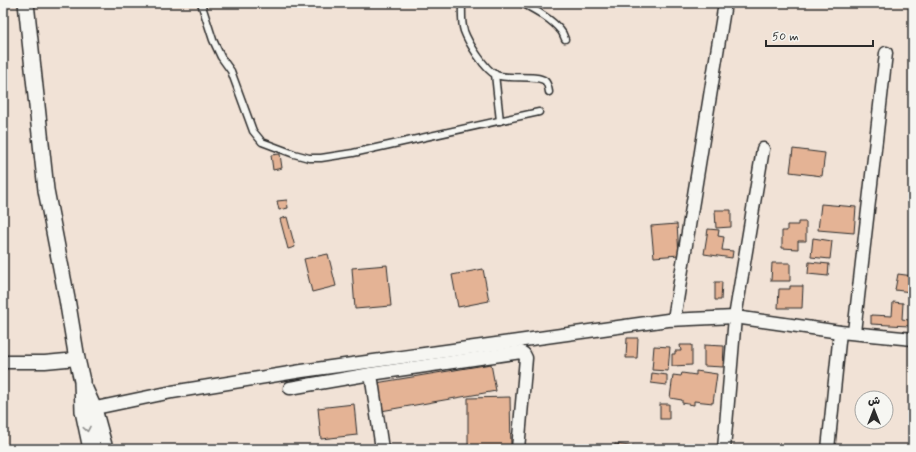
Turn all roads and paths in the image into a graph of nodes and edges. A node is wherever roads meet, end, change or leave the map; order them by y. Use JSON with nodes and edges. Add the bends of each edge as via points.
{"nodes":[{"id":1,"x":26,"y":3,"type":"edge"},
{"id":2,"x":201,"y":3,"type":"edge"},
{"id":3,"x":462,"y":3,"type":"edge"},
{"id":4,"x":522,"y":3,"type":"edge"},
{"id":5,"x":725,"y":3,"type":"edge"},
{"id":6,"x":565,"y":40,"type":"dead end"},
{"id":7,"x":886,"y":53,"type":"dead end"},
{"id":8,"x":495,"y":74,"type":"junction"},
{"id":9,"x":549,"y":92,"type":"dead end"},
{"id":10,"x":539,"y":112,"type":"dead end"},
{"id":11,"x":500,"y":121,"type":"junction"},
{"id":12,"x":762,"y":149,"type":"dead end"},
{"id":13,"x":735,"y":317,"type":"junction"},
{"id":14,"x":674,"y":319,"type":"junction"},
{"id":15,"x":840,"y":332,"type":"junction"},
{"id":16,"x":854,"y":332,"type":"junction"},
{"id":17,"x":913,"y":339,"type":"edge"},
{"id":18,"x":77,"y":359,"type":"junction"},
{"id":19,"x":3,"y":362,"type":"edge"},
{"id":20,"x":371,"y":374,"type":"junction"},
{"id":21,"x":290,"y":388,"type":"dead end"},
{"id":22,"x":88,"y":410,"type":"junction"},
{"id":23,"x":91,"y":449,"type":"edge"},
{"id":24,"x":105,"y":449,"type":"edge"},
{"id":25,"x":382,"y":449,"type":"edge"},
{"id":26,"x":518,"y":449,"type":"edge"},
{"id":27,"x":724,"y":449,"type":"edge"},
{"id":28,"x":828,"y":449,"type":"edge"}],
"edges":[{"from":1,"to":18,"type":"street","via":[[46,190]]},
{"from":2,"to":11,"type":"lane","via":[[253,131],[262,142],[294,154],[321,158]]},
{"from":3,"to":8,"type":"lane","via":[[464,30],[478,56]]},
{"from":4,"to":6,"type":"lane","via":[[554,24],[562,31]]},
{"from":5,"to":14,"type":"street"},
{"from":7,"to":16,"type":"street"},
{"from":8,"to":9,"type":"lane","via":[[544,79]]},
{"from":8,"to":11,"type":"lane"},
{"from":10,"to":11,"type":"lane"},
{"from":12,"to":13,"type":"street"},
{"from":13,"to":14,"type":"street"},
{"from":13,"to":15,"type":"street"},
{"from":13,"to":27,"type":"street"},
{"from":14,"to":22,"type":"street","via":[[302,371],[172,392]]},
{"from":15,"to":16,"type":"street"},
{"from":15,"to":28,"type":"street"},
{"from":16,"to":17,"type":"street"},
{"from":18,"to":19,"type":"street"},
{"from":18,"to":22,"type":"street"},
{"from":20,"to":21,"type":"street"},
{"from":20,"to":25,"type":"street"},
{"from":20,"to":26,"type":"street","via":[[521,352],[526,358]]},
{"from":22,"to":23,"type":"street","one_way":true},
{"from":22,"to":24,"type":"street"}]}
